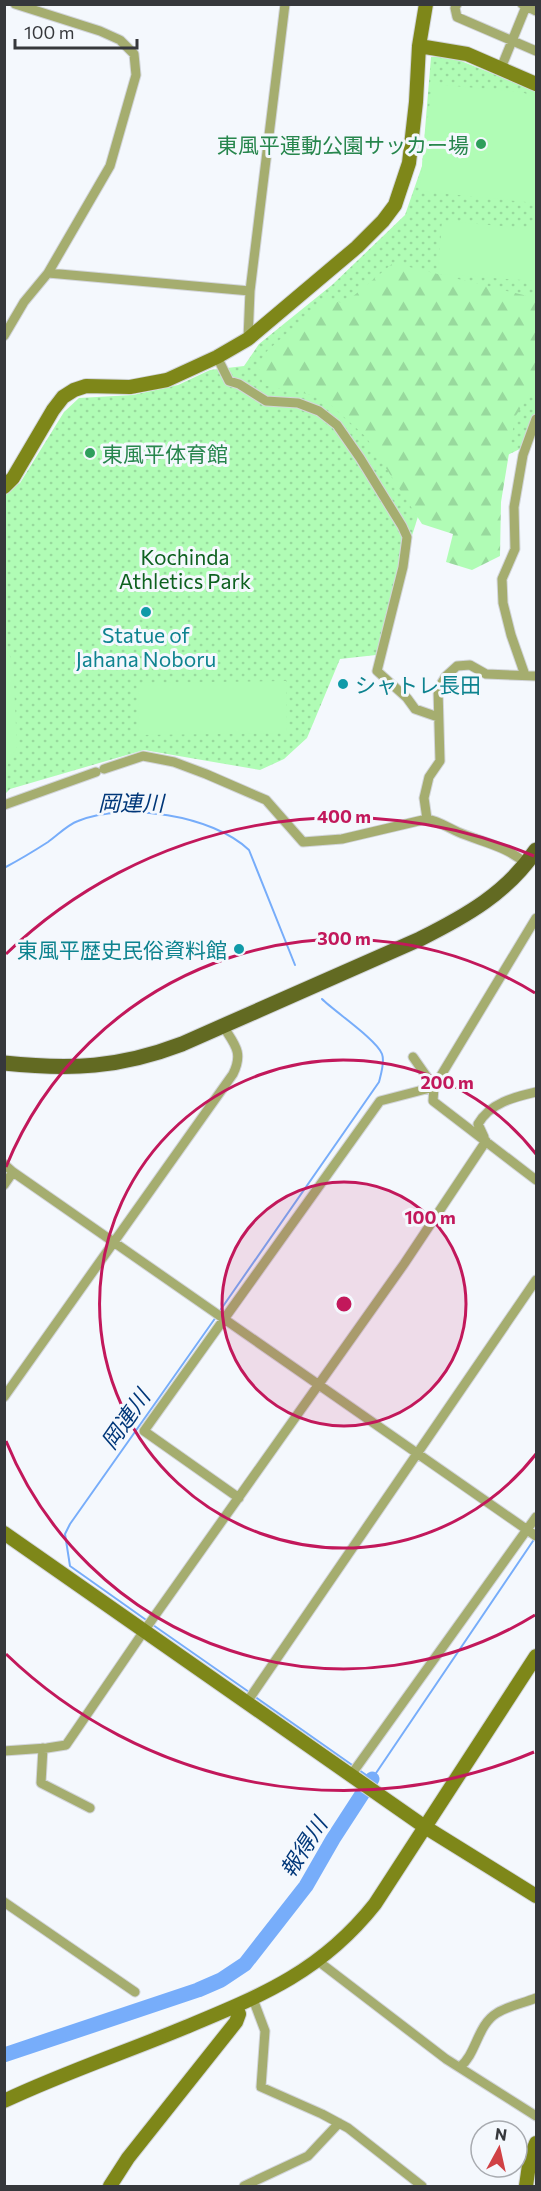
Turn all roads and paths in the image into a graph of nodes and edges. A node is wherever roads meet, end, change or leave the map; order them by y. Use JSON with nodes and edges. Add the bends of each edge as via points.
{"nodes":[{"id":1,"x":15,"y":4,"type":"edge"},
{"id":2,"x":285,"y":4,"type":"edge"},
{"id":3,"x":426,"y":4,"type":"edge"},
{"id":4,"x":457,"y":4,"type":"edge"},
{"id":5,"x":525,"y":5,"type":"edge"},
{"id":6,"x":45,"y":10,"type":"edge"},
{"id":7,"x":537,"y":11,"type":"edge"},
{"id":8,"x":512,"y":40,"type":"junction"},
{"id":9,"x":419,"y":46,"type":"junction"},
{"id":10,"x":537,"y":51,"type":"edge"},
{"id":11,"x":501,"y":68,"type":"junction"},
{"id":12,"x":537,"y":84,"type":"edge"},
{"id":13,"x":48,"y":273,"type":"junction"},
{"id":14,"x":250,"y":291,"type":"junction"},
{"id":15,"x":4,"y":336,"type":"edge"},
{"id":16,"x":248,"y":339,"type":"junction"},
{"id":17,"x":217,"y":357,"type":"junction"},
{"id":18,"x":537,"y":419,"type":"edge"},
{"id":19,"x":4,"y":487,"type":"edge"},
{"id":20,"x":525,"y":675,"type":"junction"},
{"id":21,"x":537,"y":676,"type":"edge"},
{"id":22,"x":438,"y":717,"type":"junction"},
{"id":23,"x":4,"y":805,"type":"edge"},
{"id":24,"x":427,"y":819,"type":"junction"},
{"id":25,"x":537,"y":850,"type":"edge"},
{"id":26,"x":533,"y":866,"type":"edge"},
{"id":27,"x":537,"y":918,"type":"edge"},
{"id":28,"x":223,"y":1026,"type":"junction"},
{"id":29,"x":413,"y":1057,"type":"dead end"},
{"id":30,"x":4,"y":1063,"type":"edge"},
{"id":31,"x":434,"y":1087,"type":"junction"},
{"id":32,"x":537,"y":1092,"type":"edge"},
{"id":33,"x":486,"y":1141,"type":"junction"},
{"id":34,"x":4,"y":1164,"type":"edge"},
{"id":35,"x":13,"y":1172,"type":"junction"},
{"id":36,"x":537,"y":1180,"type":"edge"},
{"id":37,"x":4,"y":1185,"type":"edge"},
{"id":38,"x":114,"y":1242,"type":"junction"},
{"id":39,"x":537,"y":1280,"type":"edge"},
{"id":40,"x":225,"y":1319,"type":"junction"},
{"id":41,"x":320,"y":1385,"type":"junction"},
{"id":42,"x":4,"y":1398,"type":"edge"},
{"id":43,"x":417,"y":1453,"type":"junction"},
{"id":44,"x":239,"y":1498,"type":"junction"},
{"id":45,"x":537,"y":1517,"type":"edge"},
{"id":46,"x":4,"y":1533,"type":"edge"},
{"id":47,"x":532,"y":1533,"type":"edge"},
{"id":48,"x":144,"y":1631,"type":"junction"},
{"id":49,"x":537,"y":1656,"type":"edge"},
{"id":50,"x":247,"y":1702,"type":"junction"},
{"id":51,"x":44,"y":1748,"type":"junction"},
{"id":52,"x":4,"y":1751,"type":"edge"},
{"id":53,"x":353,"y":1776,"type":"junction"},
{"id":54,"x":90,"y":1808,"type":"dead end"},
{"id":55,"x":425,"y":1827,"type":"junction"},
{"id":56,"x":536,"y":1893,"type":"edge"},
{"id":57,"x":4,"y":1902,"type":"edge"},
{"id":58,"x":318,"y":1961,"type":"junction"},
{"id":59,"x":135,"y":1992,"type":"dead end"},
{"id":60,"x":537,"y":1998,"type":"edge"},
{"id":61,"x":253,"y":1999,"type":"junction"},
{"id":62,"x":236,"y":2007,"type":"junction"},
{"id":63,"x":460,"y":2067,"type":"junction"},
{"id":64,"x":4,"y":2101,"type":"edge"},
{"id":65,"x":537,"y":2116,"type":"edge"},
{"id":66,"x":339,"y":2123,"type":"junction"},
{"id":67,"x":537,"y":2143,"type":"edge"},
{"id":68,"x":110,"y":2187,"type":"edge"},
{"id":69,"x":244,"y":2187,"type":"edge"},
{"id":70,"x":422,"y":2187,"type":"edge"},
{"id":71,"x":526,"y":2187,"type":"edge"}],
"edges":[{"from":1,"to":6,"type":"street"},
{"from":2,"to":14,"type":"street"},
{"from":3,"to":9,"type":"street"},
{"from":4,"to":8,"type":"street","via":[[457,17]]},
{"from":5,"to":7,"type":"street"},
{"from":5,"to":8,"type":"street"},
{"from":6,"to":13,"type":"street","via":[[120,40],[134,54],[136,75],[110,166]]},
{"from":8,"to":10,"type":"street"},
{"from":8,"to":11,"type":"street"},
{"from":9,"to":11,"type":"street","via":[[467,54]]},
{"from":9,"to":16,"type":"street","via":[[409,163],[395,205],[357,247]]},
{"from":11,"to":12,"type":"street"},
{"from":13,"to":14,"type":"street"},
{"from":13,"to":15,"type":"street"},
{"from":14,"to":16,"type":"street"},
{"from":16,"to":17,"type":"street"},
{"from":17,"to":19,"type":"street","via":[[148,385],[86,386],[74,390],[53,410],[14,478]]},
{"from":17,"to":22,"type":"street","via":[[229,381],[266,401],[298,403],[319,411],[338,425],[360,458],[407,537],[377,671],[416,709]]},
{"from":18,"to":20,"type":"street","via":[[524,455],[514,507],[515,549],[502,579],[503,603]]},
{"from":20,"to":21,"type":"street"},
{"from":20,"to":22,"type":"street","via":[[486,674],[470,665],[457,666],[438,689]]},
{"from":22,"to":24,"type":"street","via":[[440,761],[429,777],[424,798]]},
{"from":23,"to":24,"type":"street","via":[[143,756],[174,762],[266,800],[303,842],[360,836]]},
{"from":24,"to":26,"type":"street","via":[[509,851]]},
{"from":25,"to":26,"type":"main road"},
{"from":26,"to":28,"type":"main road","via":[[454,922]]},
{"from":27,"to":31,"type":"street"},
{"from":28,"to":30,"type":"main road","via":[[150,1056],[116,1064],[55,1068]]},
{"from":28,"to":38,"type":"street","via":[[237,1049],[239,1062],[233,1074]]},
{"from":29,"to":31,"type":"street"},
{"from":31,"to":33,"type":"street","via":[[434,1101]]},
{"from":31,"to":40,"type":"street","via":[[380,1101]]},
{"from":32,"to":33,"type":"street","via":[[508,1098],[487,1113],[478,1124]]},
{"from":33,"to":36,"type":"street"},
{"from":33,"to":41,"type":"street"},
{"from":34,"to":35,"type":"street"},
{"from":35,"to":37,"type":"street"},
{"from":35,"to":38,"type":"street"},
{"from":38,"to":40,"type":"street"},
{"from":38,"to":42,"type":"street"},
{"from":39,"to":43,"type":"street"},
{"from":40,"to":41,"type":"street"},
{"from":40,"to":44,"type":"street","via":[[144,1431]]},
{"from":41,"to":43,"type":"street"},
{"from":41,"to":44,"type":"street"},
{"from":43,"to":47,"type":"street"},
{"from":43,"to":50,"type":"street"},
{"from":44,"to":48,"type":"street"},
{"from":45,"to":47,"type":"street"},
{"from":46,"to":48,"type":"street"},
{"from":47,"to":53,"type":"street"},
{"from":48,"to":50,"type":"street"},
{"from":48,"to":51,"type":"street","via":[[66,1745]]},
{"from":49,"to":55,"type":"street"},
{"from":50,"to":53,"type":"street"},
{"from":51,"to":52,"type":"street"},
{"from":51,"to":54,"type":"street","via":[[41,1784]]},
{"from":53,"to":55,"type":"street"},
{"from":55,"to":56,"type":"street"},
{"from":55,"to":58,"type":"street","via":[[358,1924]]},
{"from":57,"to":59,"type":"street"},
{"from":58,"to":61,"type":"street"},
{"from":58,"to":63,"type":"street"},
{"from":60,"to":63,"type":"street","via":[[496,2014]]},
{"from":61,"to":62,"type":"street"},
{"from":61,"to":66,"type":"street","via":[[265,2031],[261,2087]]},
{"from":62,"to":64,"type":"street"},
{"from":62,"to":68,"type":"street","via":[[236,2022],[128,2158]]},
{"from":63,"to":65,"type":"street"},
{"from":66,"to":69,"type":"street","via":[[308,2156]]},
{"from":66,"to":70,"type":"street"},
{"from":67,"to":71,"type":"street","via":[[530,2158]]}]}
